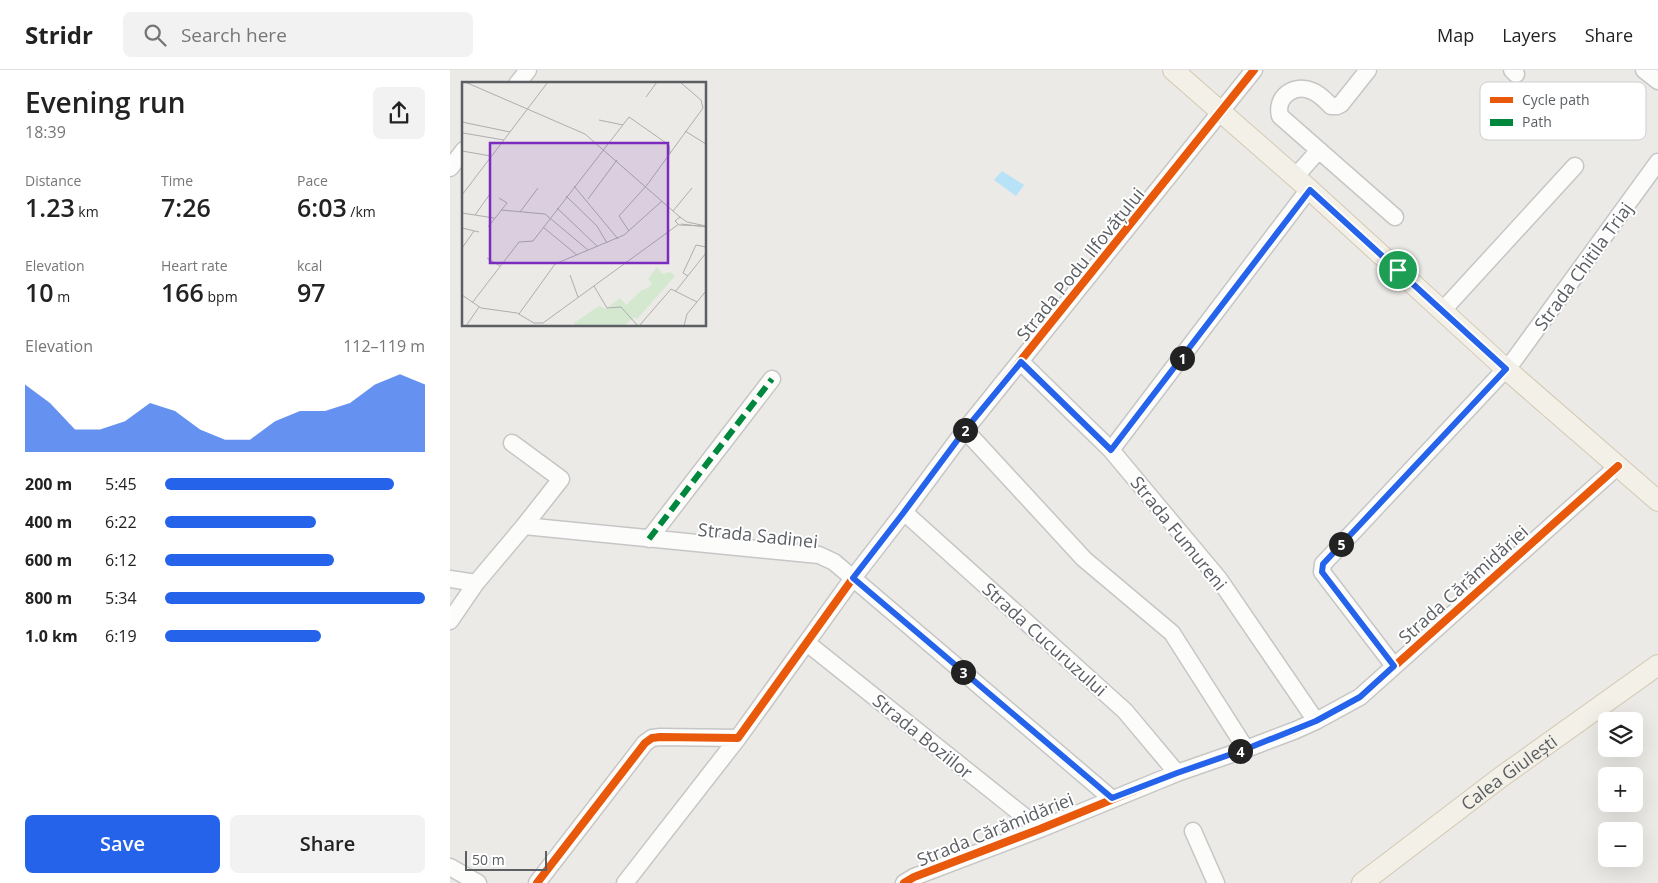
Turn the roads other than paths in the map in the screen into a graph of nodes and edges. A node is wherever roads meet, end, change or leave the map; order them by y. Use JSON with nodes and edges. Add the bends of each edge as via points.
{"nodes":[{"id":1,"x":528,"y":70,"type":"edge"},
{"id":2,"x":1173,"y":70,"type":"edge"},
{"id":3,"x":1254,"y":70,"type":"edge"},
{"id":4,"x":1368,"y":70,"type":"edge"},
{"id":5,"x":1644,"y":70,"type":"edge"},
{"id":6,"x":1658,"y":81,"type":"edge"},
{"id":7,"x":519,"y":82,"type":"edge"},
{"id":8,"x":1221,"y":112,"type":"junction"},
{"id":9,"x":1319,"y":150,"type":"junction"},
{"id":10,"x":1658,"y":162,"type":"edge"},
{"id":11,"x":1575,"y":166,"type":"dead end"},
{"id":12,"x":1302,"y":183,"type":"junction"},
{"id":13,"x":1395,"y":217,"type":"dead end"},
{"id":14,"x":1443,"y":310,"type":"junction"},
{"id":15,"x":1021,"y":362,"type":"junction"},
{"id":16,"x":1506,"y":369,"type":"junction"},
{"id":17,"x":772,"y":379,"type":"dead end"},
{"id":18,"x":965,"y":430,"type":"junction"},
{"id":19,"x":512,"y":443,"type":"dead end"},
{"id":20,"x":1111,"y":450,"type":"junction"},
{"id":21,"x":1618,"y":466,"type":"junction"},
{"id":22,"x":1658,"y":501,"type":"edge"},
{"id":23,"x":904,"y":512,"type":"junction"},
{"id":24,"x":524,"y":526,"type":"junction"},
{"id":25,"x":649,"y":539,"type":"junction"},
{"id":26,"x":450,"y":578,"type":"edge"},
{"id":27,"x":853,"y":578,"type":"junction"},
{"id":28,"x":476,"y":583,"type":"junction"},
{"id":29,"x":450,"y":620,"type":"edge"},
{"id":30,"x":807,"y":643,"type":"junction"},
{"id":31,"x":1394,"y":666,"type":"junction"},
{"id":32,"x":1658,"y":666,"type":"edge"},
{"id":33,"x":1316,"y":721,"type":"junction"},
{"id":34,"x":738,"y":738,"type":"junction"},
{"id":35,"x":1246,"y":749,"type":"junction"},
{"id":36,"x":1177,"y":773,"type":"junction"},
{"id":37,"x":1112,"y":798,"type":"junction"},
{"id":38,"x":1040,"y":829,"type":"junction"},
{"id":39,"x":1193,"y":831,"type":"dead end"},
{"id":40,"x":450,"y":867,"type":"edge"},
{"id":41,"x":478,"y":883,"type":"edge"},
{"id":42,"x":537,"y":883,"type":"edge"},
{"id":43,"x":624,"y":883,"type":"edge"},
{"id":44,"x":904,"y":883,"type":"edge"},
{"id":45,"x":1216,"y":883,"type":"edge"},
{"id":46,"x":1362,"y":883,"type":"edge"}],
"edges":[{"from":1,"to":7,"type":"street"},
{"from":2,"to":8,"type":"main road"},
{"from":3,"to":8,"type":"street","name":"Strada Podu Ilfovățului"},
{"from":4,"to":9,"type":"street","via":[[1337,106],[1331,106],[1311,90],[1300,88],[1293,89],[1282,98],[1280,116]]},
{"from":5,"to":6,"type":"street"},
{"from":8,"to":12,"type":"main road"},
{"from":8,"to":15,"type":"street","name":"Strada Podu Ilfovățului"},
{"from":9,"to":12,"type":"street"},
{"from":9,"to":13,"type":"street"},
{"from":10,"to":16,"type":"street","name":"Strada Chitila Triaj"},
{"from":11,"to":14,"type":"street"},
{"from":12,"to":14,"type":"main road"},
{"from":12,"to":20,"type":"street"},
{"from":14,"to":16,"type":"main road"},
{"from":15,"to":18,"type":"street","name":"Strada Podu Ilfovățului"},
{"from":15,"to":20,"type":"street","name":"Strada Fumureni"},
{"from":16,"to":21,"type":"main road"},
{"from":16,"to":31,"type":"street","name":"Strada Chitila Triaj","via":[[1323,564],[1322,572]]},
{"from":17,"to":25,"type":"street"},
{"from":18,"to":23,"type":"street","name":"Strada Podu Ilfovățului"},
{"from":18,"to":35,"type":"street","via":[[1084,559],[1172,633]]},
{"from":19,"to":24,"type":"street","via":[[561,479]]},
{"from":20,"to":33,"type":"street","name":"Strada Fumureni","via":[[1219,578]]},
{"from":21,"to":22,"type":"main road"},
{"from":21,"to":31,"type":"street","name":"Strada Cărămidăriei"},
{"from":23,"to":27,"type":"street","name":"Strada Podu Ilfovățului"},
{"from":23,"to":36,"type":"street","name":"Strada Cucuruzului","via":[[1126,711]]},
{"from":24,"to":25,"type":"street","name":"Strada Sadinei"},
{"from":24,"to":28,"type":"street"},
{"from":25,"to":27,"type":"street","name":"Strada Sadinei","via":[[819,555],[834,562]]},
{"from":26,"to":28,"type":"street"},
{"from":27,"to":30,"type":"street","name":"Strada Podu Ilfovățului"},
{"from":27,"to":37,"type":"street","name":"Strada Sadinei"},
{"from":28,"to":29,"type":"street"},
{"from":30,"to":34,"type":"street","name":"Strada Podu Ilfovățului"},
{"from":30,"to":38,"type":"street","name":"Strada Boziilor"},
{"from":31,"to":33,"type":"street","name":"Strada Cărămidăriei","via":[[1360,697]]},
{"from":32,"to":46,"type":"main road","name":"Calea Giulești","via":[[1502,777]]},
{"from":33,"to":35,"type":"street","name":"Strada Cărămidăriei"},
{"from":34,"to":42,"type":"street","via":[[660,737],[645,743]]},
{"from":34,"to":43,"type":"street","name":"Strada Podu Ilfovățului"},
{"from":35,"to":36,"type":"street","name":"Strada Cărămidăriei"},
{"from":36,"to":37,"type":"street","name":"Strada Cărămidăriei"},
{"from":37,"to":38,"type":"street","name":"Strada Cărămidăriei"},
{"from":38,"to":44,"type":"street","name":"Strada Cărămidăriei"},
{"from":39,"to":45,"type":"street"},
{"from":40,"to":41,"type":"street"}]}
